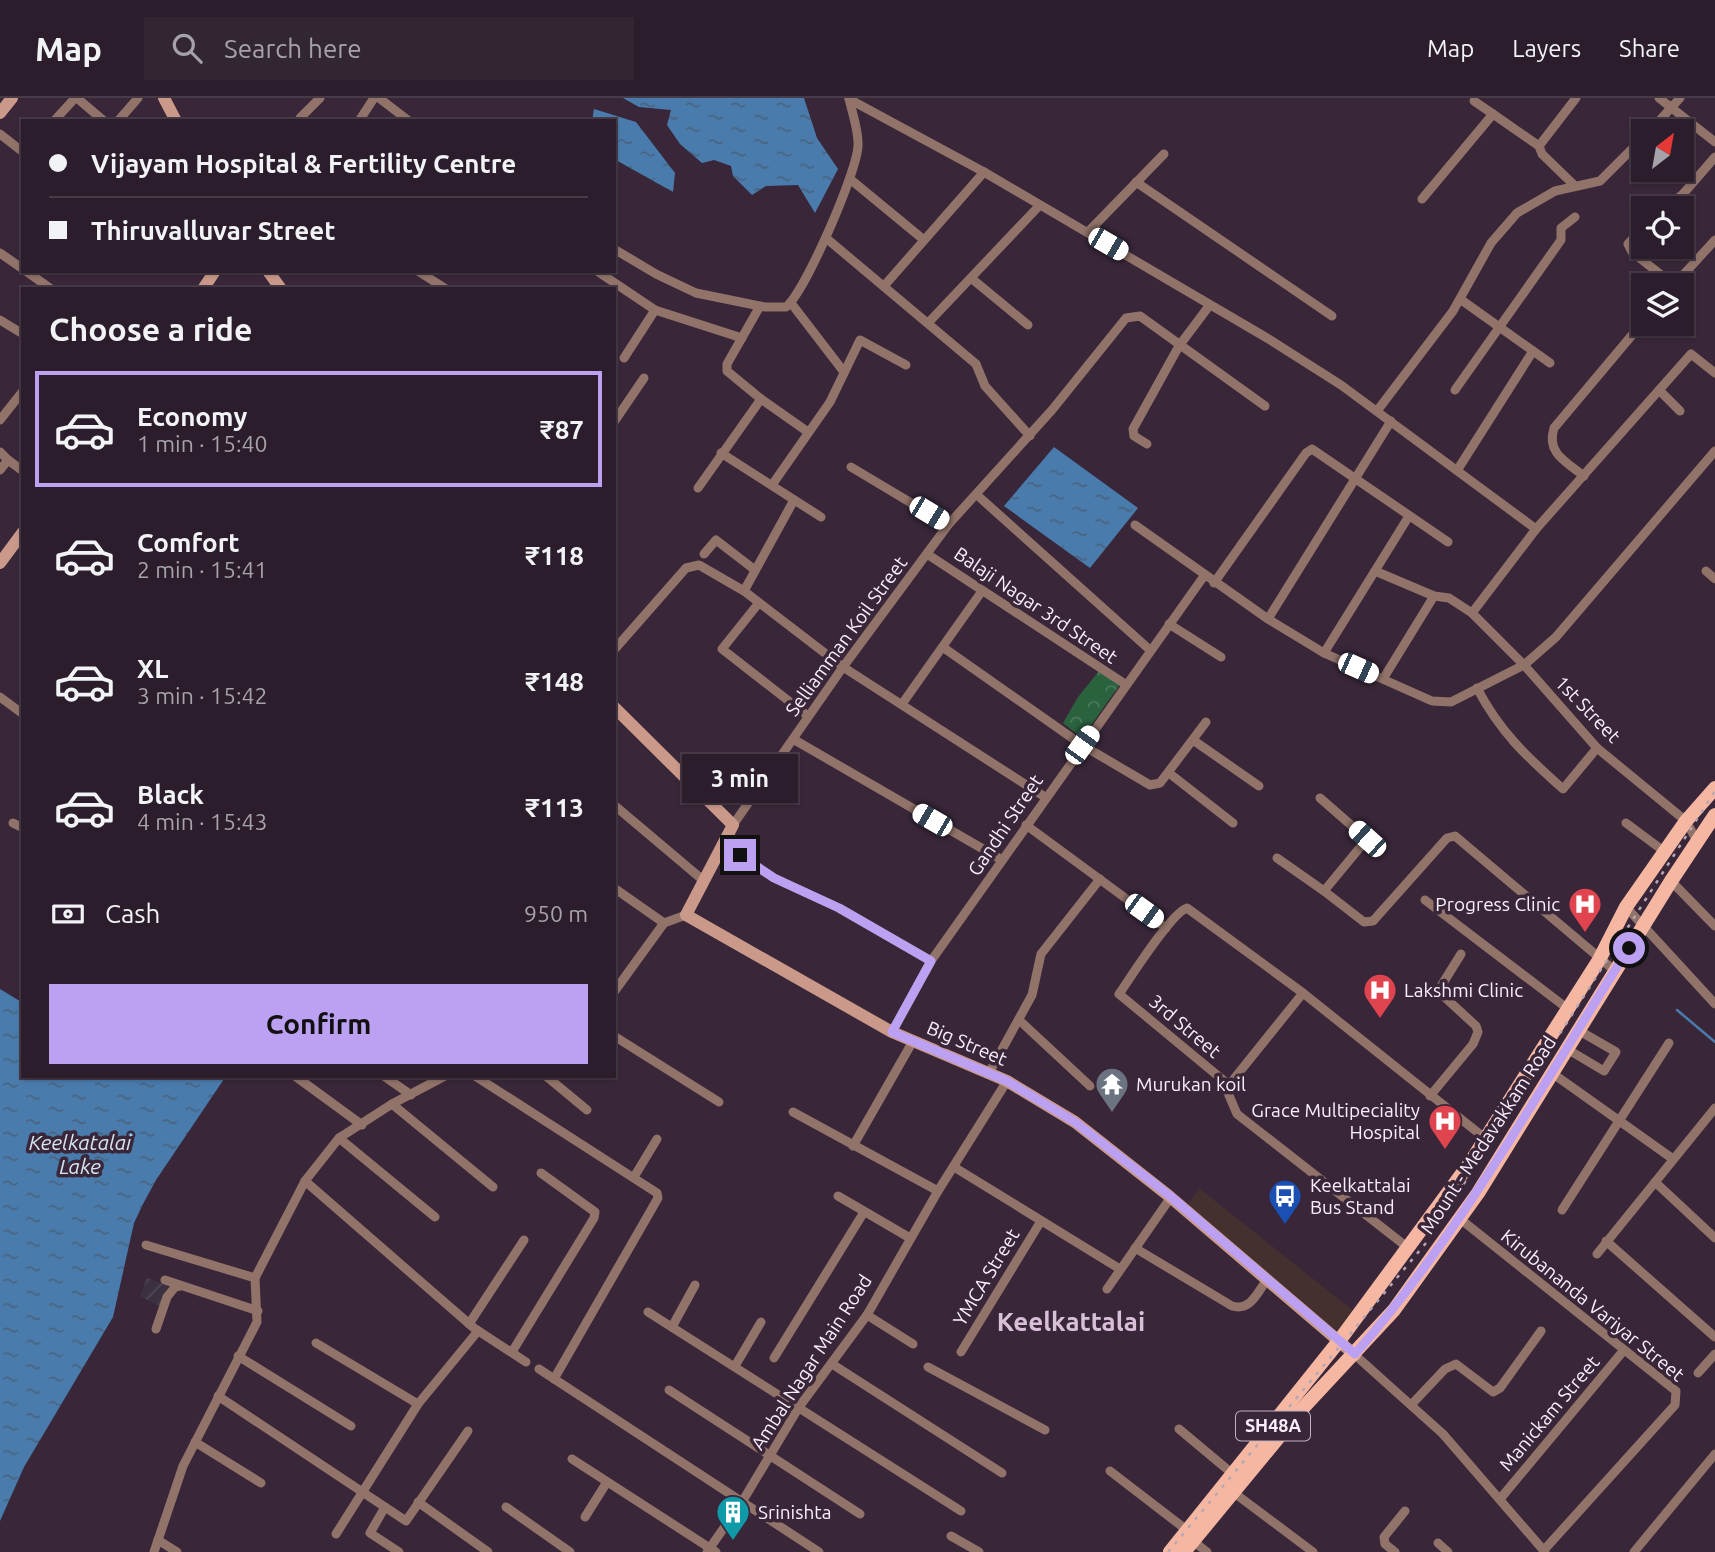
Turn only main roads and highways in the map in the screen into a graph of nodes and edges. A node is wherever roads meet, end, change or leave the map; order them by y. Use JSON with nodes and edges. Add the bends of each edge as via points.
{"nodes":[{"id":1,"x":1715,"y":788,"type":"edge"},
{"id":2,"x":1715,"y":815,"type":"edge"},
{"id":3,"x":1188,"y":1541,"type":"edge"},
{"id":4,"x":1170,"y":1552,"type":"edge"}],
"edges":[{"from":1,"to":3,"type":"main road","name":"Mount - Medavakkam Road","number":"SH48A","via":[[1626,907],[1599,960],[1486,1139]]},
{"from":2,"to":3,"type":"main road","name":"Mount - Medavakkam Road","number":"SH48A","via":[[1459,1219],[1394,1310],[1300,1410]]},
{"from":3,"to":4,"type":"main road","name":"Mount - Medavakkam Road","number":"SH48A"}]}
